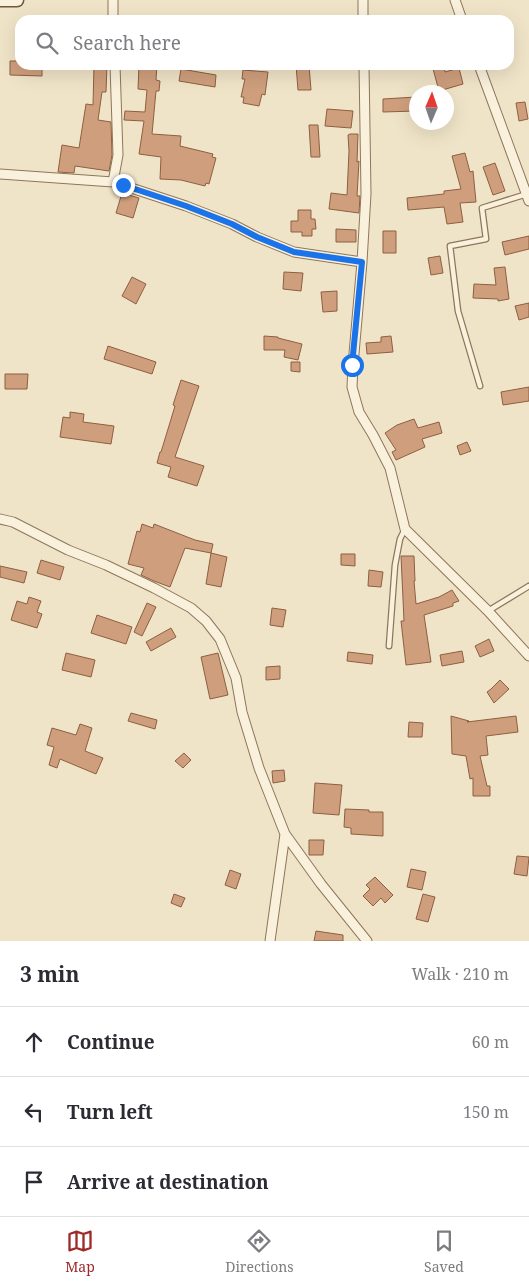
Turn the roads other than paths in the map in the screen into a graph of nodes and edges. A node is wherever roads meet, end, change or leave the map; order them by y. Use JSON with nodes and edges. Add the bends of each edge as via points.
{"nodes":[{"id":1,"x":0,"y":0,"type":"edge"},
{"id":2,"x":17,"y":0,"type":"edge"},
{"id":3,"x":113,"y":0,"type":"edge"},
{"id":4,"x":363,"y":0,"type":"edge"},
{"id":5,"x":455,"y":0,"type":"edge"},
{"id":6,"x":114,"y":15,"type":"edge"},
{"id":7,"x":363,"y":15,"type":"edge"},
{"id":8,"x":460,"y":15,"type":"edge"},
{"id":9,"x":115,"y":70,"type":"edge"},
{"id":10,"x":364,"y":70,"type":"edge"},
{"id":11,"x":481,"y":70,"type":"edge"},
{"id":12,"x":0,"y":174,"type":"edge"},
{"id":13,"x":113,"y":182,"type":"junction"},
{"id":14,"x":528,"y":198,"type":"edge"},
{"id":15,"x":362,"y":262,"type":"junction"},
{"id":16,"x":480,"y":386,"type":"dead end"},
{"id":17,"x":0,"y":519,"type":"edge"},
{"id":18,"x":405,"y":529,"type":"junction"},
{"id":19,"x":529,"y":586,"type":"edge"},
{"id":20,"x":488,"y":611,"type":"junction"},
{"id":21,"x":389,"y":646,"type":"dead end"},
{"id":22,"x":529,"y":656,"type":"edge"},
{"id":23,"x":285,"y":834,"type":"junction"},
{"id":24,"x":270,"y":941,"type":"edge"},
{"id":25,"x":367,"y":941,"type":"edge"}],
"edges":[{"from":1,"to":2,"type":"main road"},
{"from":3,"to":6,"type":"street"},
{"from":4,"to":7,"type":"street"},
{"from":5,"to":8,"type":"street"},
{"from":9,"to":13,"type":"street","via":[[118,154]]},
{"from":10,"to":15,"type":"street","via":[[366,194]]},
{"from":11,"to":14,"type":"street"},
{"from":12,"to":13,"type":"street"},
{"from":13,"to":15,"type":"street","via":[[186,206],[294,252]]},
{"from":14,"to":16,"type":"lane","via":[[482,208],[486,239],[450,246],[458,311]]},
{"from":15,"to":18,"type":"street","via":[[352,387],[359,412],[390,468]]},
{"from":17,"to":23,"type":"street","via":[[13,522],[154,588],[206,620],[220,639],[236,678],[242,712],[259,768]]},
{"from":18,"to":20,"type":"street"},
{"from":18,"to":21,"type":"lane","via":[[395,565]]},
{"from":19,"to":20,"type":"lane"},
{"from":20,"to":22,"type":"street"},
{"from":23,"to":24,"type":"street"},
{"from":23,"to":25,"type":"street"}]}
